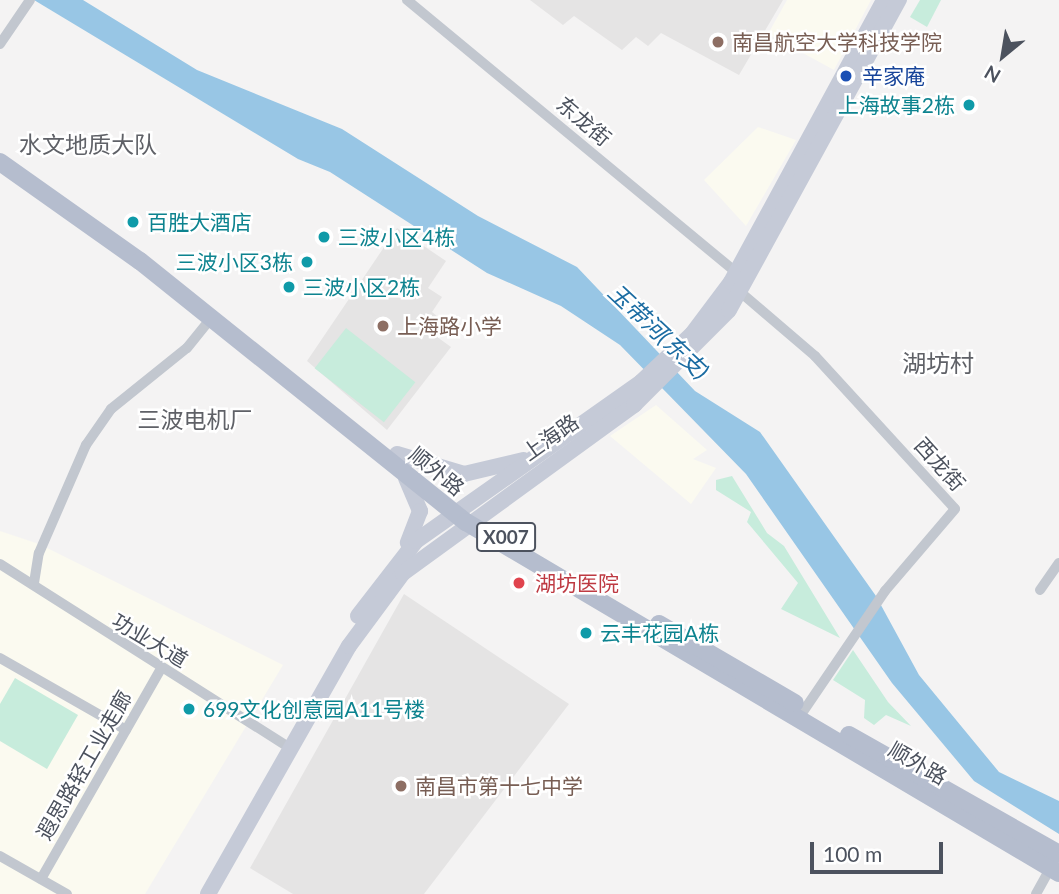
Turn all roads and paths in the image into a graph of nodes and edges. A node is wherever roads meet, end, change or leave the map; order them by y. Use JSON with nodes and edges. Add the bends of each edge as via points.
{"nodes":[{"id":1,"x":407,"y":0,"type":"edge"},
{"id":2,"x":884,"y":0,"type":"edge"},
{"id":3,"x":899,"y":0,"type":"edge"},
{"id":4,"x":29,"y":2,"type":"edge"},
{"id":5,"x":0,"y":44,"type":"edge"},
{"id":6,"x":0,"y":150,"type":"edge"},
{"id":7,"x":0,"y":162,"type":"edge"},
{"id":8,"x":736,"y":272,"type":"junction"},
{"id":9,"x":739,"y":291,"type":"junction"},
{"id":10,"x":211,"y":318,"type":"junction"},
{"id":11,"x":694,"y":341,"type":"junction"},
{"id":12,"x":647,"y":385,"type":"junction"},
{"id":13,"x":397,"y":454,"type":"junction"},
{"id":14,"x":538,"y":455,"type":"junction"},
{"id":15,"x":403,"y":473,"type":"junction"},
{"id":16,"x":465,"y":515,"type":"junction"},
{"id":17,"x":400,"y":556,"type":"junction"},
{"id":18,"x":1059,"y":563,"type":"edge"},
{"id":19,"x":0,"y":565,"type":"edge"},
{"id":20,"x":34,"y":583,"type":"junction"},
{"id":21,"x":1040,"y":590,"type":"dead end"},
{"id":22,"x":3,"y":660,"type":"edge"},
{"id":23,"x":161,"y":669,"type":"junction"},
{"id":24,"x":801,"y":714,"type":"junction"},
{"id":25,"x":126,"y":730,"type":"junction"},
{"id":26,"x":284,"y":744,"type":"junction"},
{"id":27,"x":0,"y":856,"type":"edge"},
{"id":28,"x":1057,"y":860,"type":"edge"},
{"id":29,"x":41,"y":879,"type":"junction"},
{"id":30,"x":67,"y":894,"type":"edge"},
{"id":31,"x":198,"y":894,"type":"edge"},
{"id":32,"x":208,"y":894,"type":"edge"},
{"id":33,"x":1036,"y":894,"type":"edge"}],
"edges":[{"from":1,"to":8,"type":"street","name":"东龙街"},
{"from":2,"to":8,"type":"main road","name":"上海路"},
{"from":3,"to":9,"type":"main road","name":"上海路"},
{"from":4,"to":5,"type":"street"},
{"from":6,"to":13,"type":"main road","name":"顺外路","number":"X007","via":[[150,256]]},
{"from":7,"to":10,"type":"main road","name":"顺外路"},
{"from":8,"to":11,"type":"main road","name":"上海路"},
{"from":9,"to":11,"type":"main road","name":"上海路"},
{"from":9,"to":24,"type":"street","name":"西龙街","via":[[815,356],[955,509],[885,591]]},
{"from":10,"to":15,"type":"main road","name":"顺外路"},
{"from":10,"to":20,"type":"street","via":[[187,348],[111,409],[86,445],[39,552]]},
{"from":11,"to":12,"type":"main road","name":"上海路"},
{"from":12,"to":14,"type":"main road","name":"上海路"},
{"from":12,"to":16,"type":"main road","name":"上海路"},
{"from":13,"to":14,"type":"main road","via":[[464,474]]},
{"from":13,"to":16,"type":"main road","name":"顺外路","number":"X007"},
{"from":14,"to":16,"type":"main road","name":"上海路"},
{"from":15,"to":16,"type":"main road","name":"顺外路"},
{"from":15,"to":17,"type":"main road","via":[[420,511]]},
{"from":16,"to":17,"type":"main road","name":"上海路"},
{"from":16,"to":24,"type":"main road","name":"顺外路"},
{"from":16,"to":32,"type":"main road","name":"上海路","via":[[422,554],[370,615]]},
{"from":17,"to":26,"type":"main road","name":"上海路"},
{"from":18,"to":21,"type":"street"},
{"from":19,"to":20,"type":"street","name":"功业大道"},
{"from":20,"to":23,"type":"street","name":"功业大道","via":[[61,608]]},
{"from":22,"to":25,"type":"street"},
{"from":23,"to":25,"type":"street","name":"遐思路轻工业走廊"},
{"from":23,"to":26,"type":"street","name":"功业大道"},
{"from":24,"to":28,"type":"main road","name":"顺外路"},
{"from":25,"to":29,"type":"street","name":"遐思路轻工业走廊"},
{"from":26,"to":31,"type":"main road","name":"上海路"},
{"from":27,"to":29,"type":"street"},
{"from":28,"to":33,"type":"street"},
{"from":29,"to":30,"type":"street"}]}
